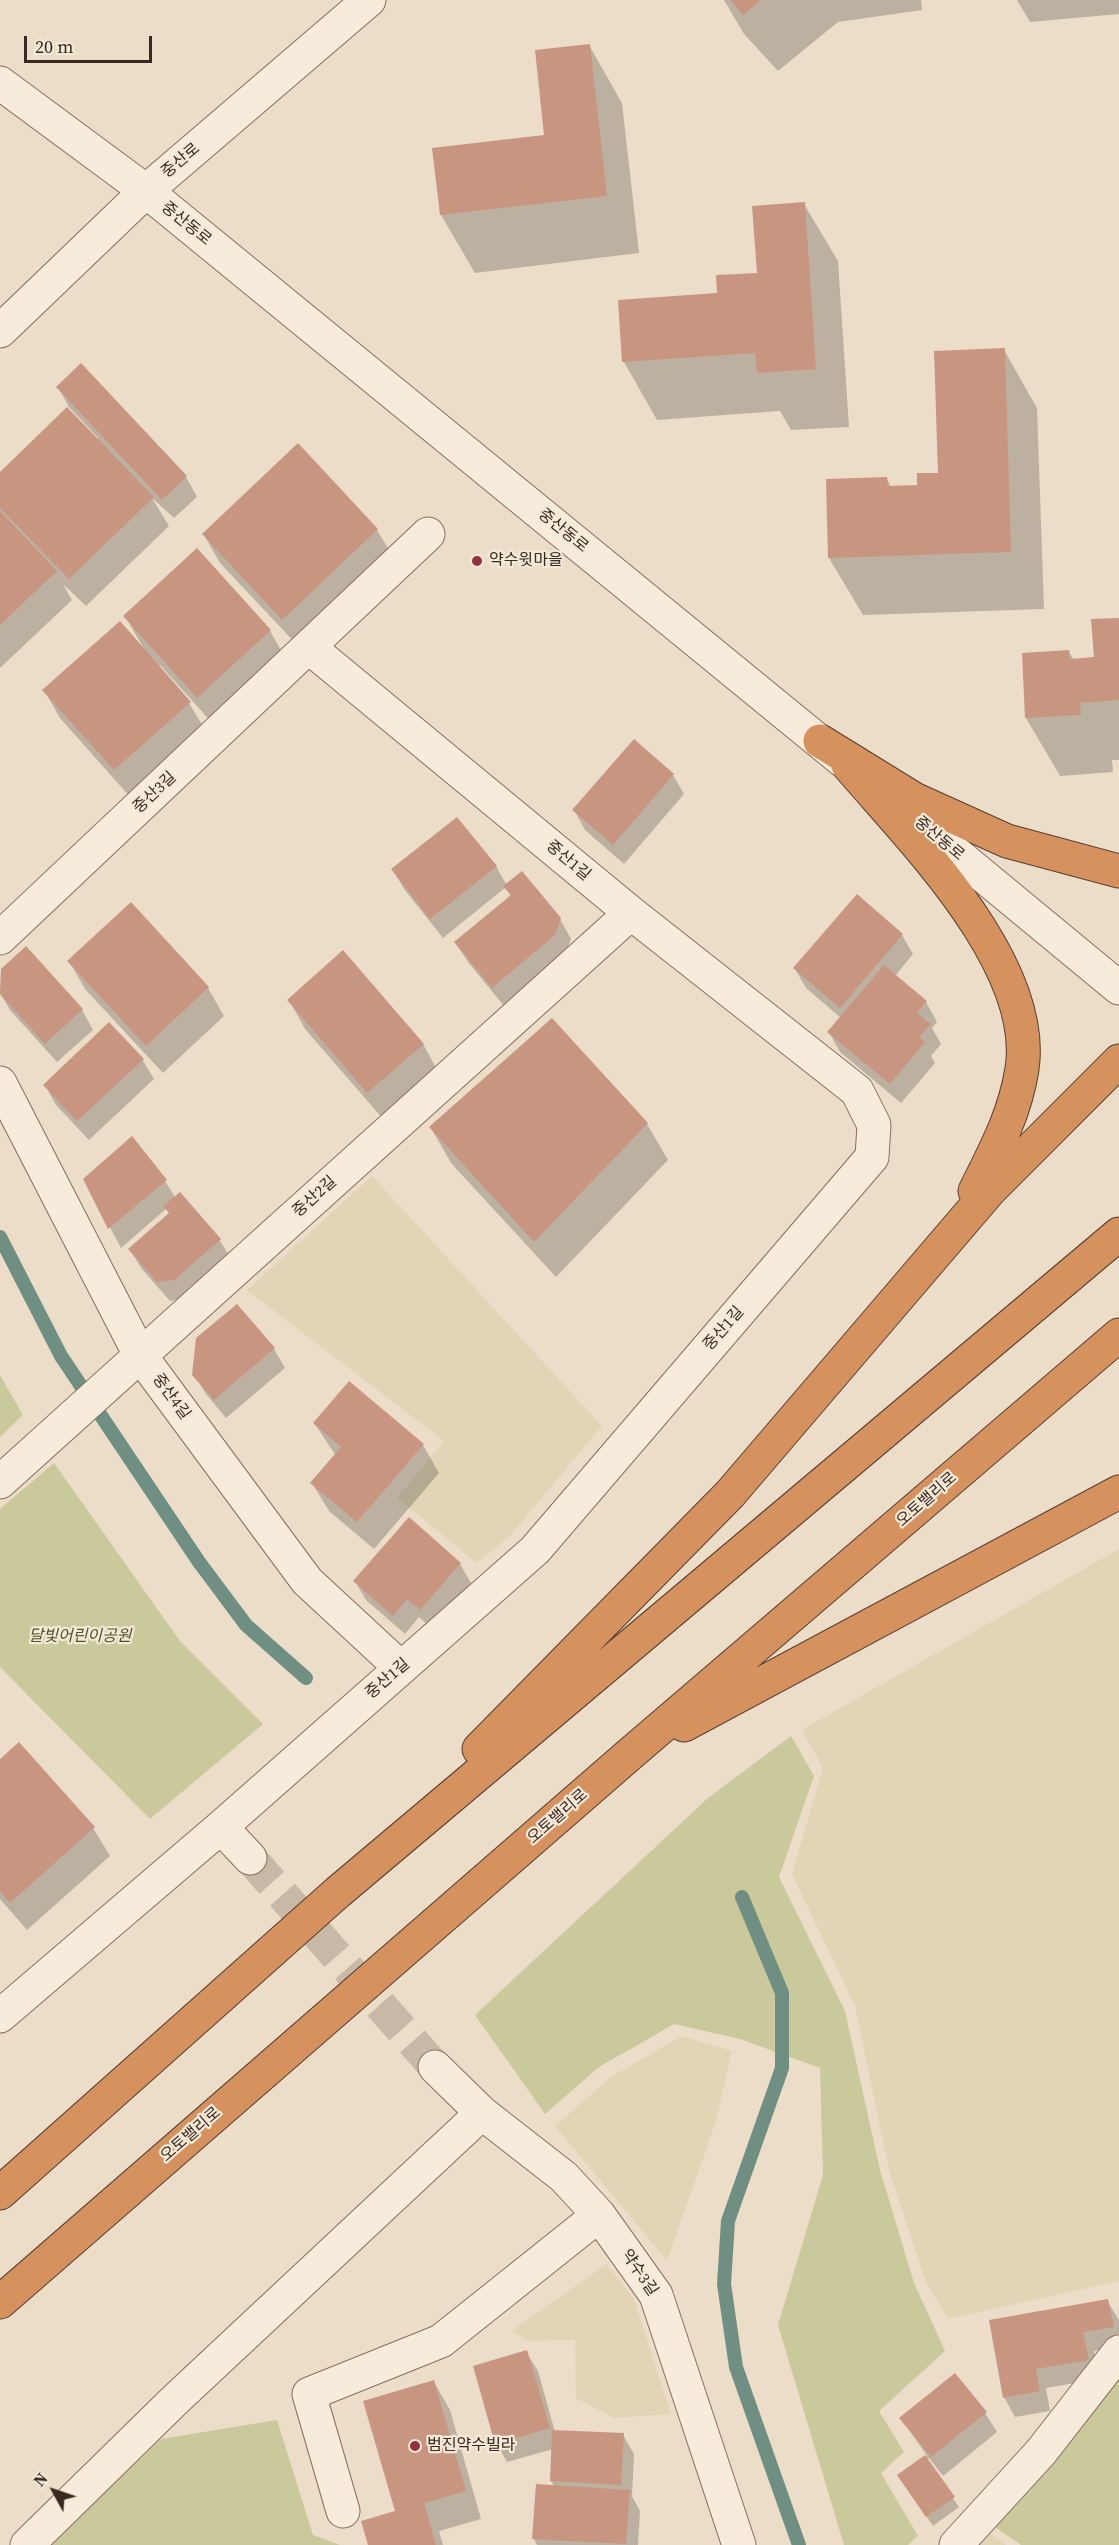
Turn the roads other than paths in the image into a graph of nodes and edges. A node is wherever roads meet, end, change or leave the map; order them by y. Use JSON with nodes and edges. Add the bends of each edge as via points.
{"nodes":[{"id":1,"x":369,"y":0,"type":"edge"},
{"id":2,"x":0,"y":83,"type":"edge"},
{"id":3,"x":146,"y":191,"type":"junction"},
{"id":4,"x":0,"y":331,"type":"edge"},
{"id":5,"x":428,"y":534,"type":"dead end"},
{"id":6,"x":310,"y":648,"type":"junction"},
{"id":7,"x":820,"y":741,"type":"junction"},
{"id":8,"x":848,"y":765,"type":"junction"},
{"id":9,"x":1119,"y":871,"type":"edge"},
{"id":10,"x":631,"y":913,"type":"junction"},
{"id":11,"x":0,"y":938,"type":"edge"},
{"id":12,"x":1119,"y":988,"type":"edge"},
{"id":13,"x":1119,"y":1061,"type":"edge"},
{"id":14,"x":0,"y":1083,"type":"edge"},
{"id":15,"x":959,"y":1225,"type":"junction"},
{"id":16,"x":1119,"y":1234,"type":"edge"},
{"id":17,"x":1119,"y":1335,"type":"edge"},
{"id":18,"x":140,"y":1355,"type":"junction"},
{"id":19,"x":0,"y":1482,"type":"edge"},
{"id":20,"x":1119,"y":1492,"type":"edge"},
{"id":21,"x":401,"y":1668,"type":"junction"},
{"id":22,"x":630,"y":1754,"type":"junction"},
{"id":23,"x":221,"y":1827,"type":"junction"},
{"id":24,"x":250,"y":1858,"type":"tunnel mouth"},
{"id":25,"x":338,"y":1892,"type":"junction"},
{"id":26,"x":0,"y":2016,"type":"edge"},
{"id":27,"x":435,"y":2067,"type":"tunnel mouth"},
{"id":28,"x":482,"y":2113,"type":"junction"},
{"id":29,"x":0,"y":2193,"type":"edge"},
{"id":30,"x":599,"y":2215,"type":"junction"},
{"id":31,"x":0,"y":2302,"type":"edge"},
{"id":32,"x":1119,"y":2352,"type":"edge"},
{"id":33,"x":343,"y":2511,"type":"dead end"},
{"id":34,"x":27,"y":2545,"type":"edge"},
{"id":35,"x":739,"y":2545,"type":"edge"},
{"id":36,"x":956,"y":2545,"type":"edge"}],
"edges":[{"from":1,"to":3,"type":"street","name":"중산로"},
{"from":2,"to":3,"type":"street","name":"중산동로"},
{"from":3,"to":4,"type":"street","name":"중산로"},
{"from":3,"to":7,"type":"street","name":"중산동로"},
{"from":5,"to":6,"type":"street","name":"중산3길"},
{"from":6,"to":10,"type":"street","name":"중산1길"},
{"from":6,"to":11,"type":"street","name":"중산3길"},
{"from":7,"to":8,"type":"street","name":"중산동로"},
{"from":7,"to":9,"type":"highway","via":[[914,799],[1007,841]]},
{"from":8,"to":12,"type":"street","name":"중산동로"},
{"from":8,"to":15,"type":"highway","via":[[971,912],[1004,974],[1022,1023],[1023,1067],[1012,1117]]},
{"from":10,"to":18,"type":"street","name":"중산2길"},
{"from":10,"to":21,"type":"street","name":"중산1길","via":[[857,1091],[874,1125],[872,1157],[535,1550]]},
{"from":13,"to":15,"type":"highway"},
{"from":14,"to":18,"type":"street","name":"중산4길"},
{"from":15,"to":25,"type":"highway","via":[[730,1494]]},
{"from":16,"to":25,"type":"highway"},
{"from":17,"to":22,"type":"highway","name":"오토밸리로"},
{"from":18,"to":19,"type":"street","name":"중산2길"},
{"from":18,"to":21,"type":"street","name":"중산4길","via":[[307,1581]]},
{"from":20,"to":22,"type":"highway"},
{"from":21,"to":23,"type":"street","name":"중산1길"},
{"from":22,"to":31,"type":"highway","name":"오토밸리로"},
{"from":23,"to":24,"type":"street"},
{"from":23,"to":26,"type":"street","name":"중산1길"},
{"from":25,"to":29,"type":"highway"},
{"from":27,"to":28,"type":"street","name":"약수3길"},
{"from":28,"to":30,"type":"street","name":"약수3길","via":[[564,2177]]},
{"from":28,"to":34,"type":"street","via":[[175,2400]]},
{"from":30,"to":33,"type":"street","via":[[441,2341],[309,2394]]},
{"from":30,"to":35,"type":"street","name":"약수3길","via":[[656,2295]]},
{"from":32,"to":36,"type":"street","via":[[1041,2452]]}]}
